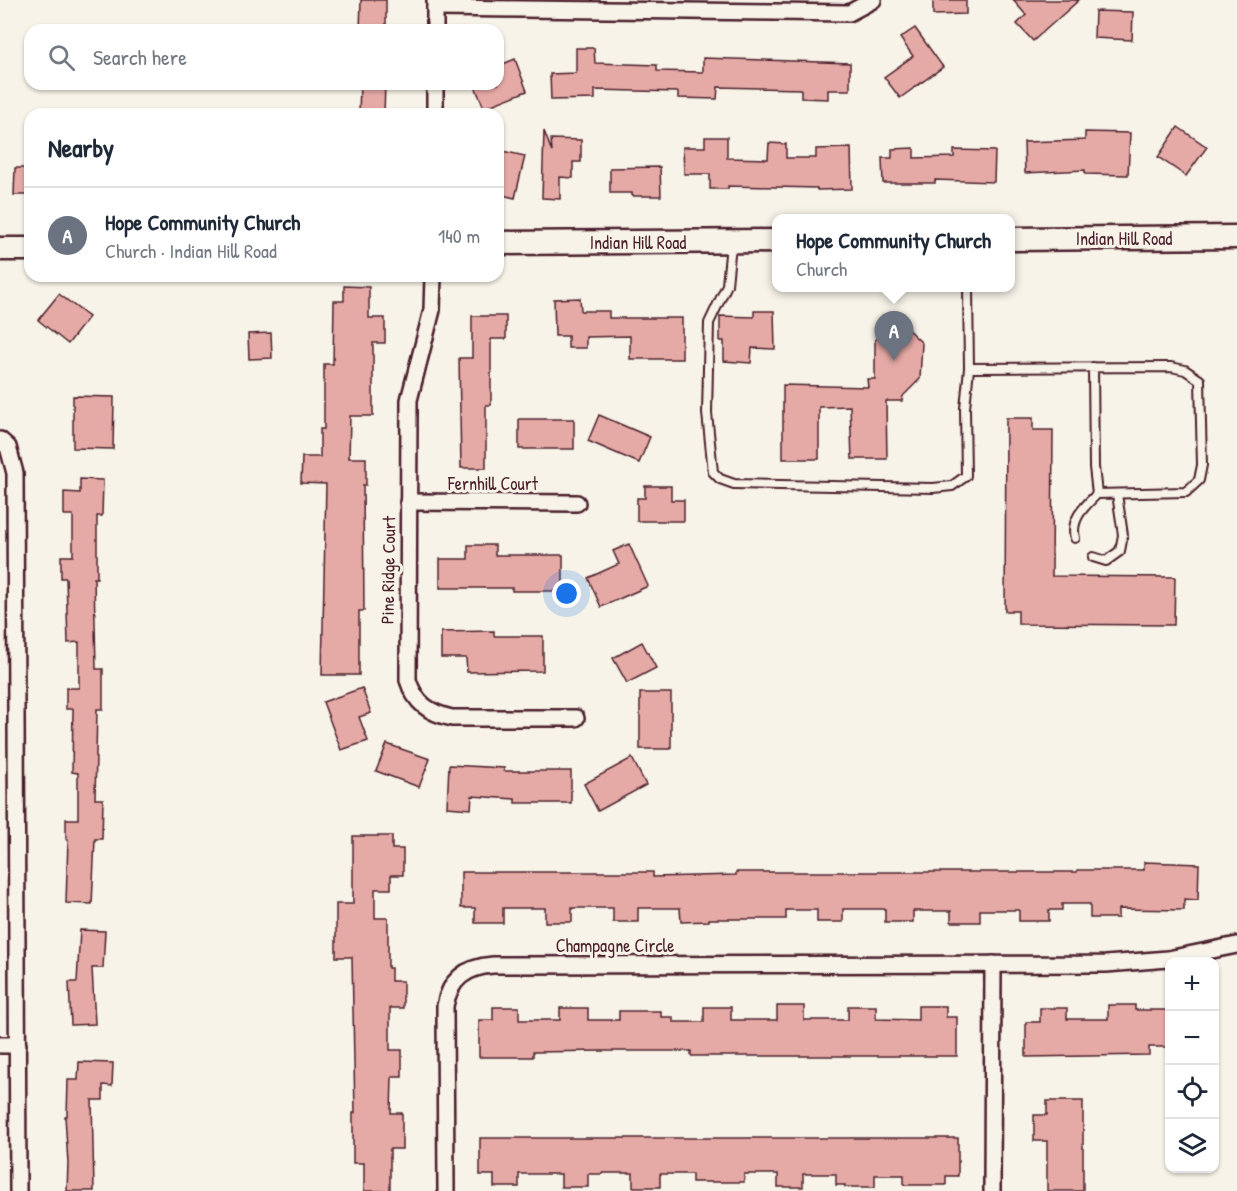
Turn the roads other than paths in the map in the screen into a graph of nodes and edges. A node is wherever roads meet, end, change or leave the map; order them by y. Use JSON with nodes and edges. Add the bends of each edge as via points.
{"nodes":[{"id":1,"x":873,"y":0,"type":"edge"},
{"id":2,"x":435,"y":4,"type":"edge"},
{"id":3,"x":655,"y":5,"type":"edge"},
{"id":4,"x":435,"y":24,"type":"edge"},
{"id":5,"x":435,"y":90,"type":"edge"},
{"id":6,"x":435,"y":108,"type":"edge"},
{"id":7,"x":1237,"y":237,"type":"edge"},
{"id":8,"x":1015,"y":239,"type":"edge"},
{"id":9,"x":731,"y":241,"type":"junction"},
{"id":10,"x":772,"y":241,"type":"edge"},
{"id":11,"x":504,"y":243,"type":"edge"},
{"id":12,"x":0,"y":249,"type":"edge"},
{"id":13,"x":24,"y":249,"type":"edge"},
{"id":14,"x":433,"y":282,"type":"edge"},
{"id":15,"x":968,"y":292,"type":"edge"},
{"id":16,"x":1093,"y":367,"type":"junction"},
{"id":17,"x":969,"y":368,"type":"junction"},
{"id":18,"x":0,"y":440,"type":"edge"},
{"id":19,"x":1097,"y":494,"type":"junction"},
{"id":20,"x":1117,"y":494,"type":"junction"},
{"id":21,"x":408,"y":502,"type":"junction"},
{"id":22,"x":578,"y":503,"type":"dead end"},
{"id":23,"x":1075,"y":538,"type":"dead end"},
{"id":24,"x":1093,"y":556,"type":"dead end"},
{"id":25,"x":576,"y":718,"type":"dead end"},
{"id":26,"x":1237,"y":945,"type":"edge"},
{"id":27,"x":993,"y":964,"type":"junction"},
{"id":28,"x":0,"y":1045,"type":"edge"},
{"id":29,"x":18,"y":1045,"type":"junction"},
{"id":30,"x":18,"y":1191,"type":"edge"},
{"id":31,"x":446,"y":1191,"type":"edge"},
{"id":32,"x":992,"y":1191,"type":"edge"}],
"edges":[{"from":1,"to":3,"type":"street","via":[[849,14]]},
{"from":2,"to":3,"type":"street"},
{"from":2,"to":4,"type":"street"},
{"from":5,"to":6,"type":"street"},
{"from":7,"to":8,"type":"street","name":"Indian Hill Road"},
{"from":9,"to":10,"type":"street","name":"Indian Hill Road"},
{"from":9,"to":11,"type":"street","name":"Indian Hill Road"},
{"from":9,"to":17,"type":"lane","via":[[728,285],[709,323],[710,460],[720,479],[734,484],[952,486],[966,476]]},
{"from":12,"to":13,"type":"street"},
{"from":14,"to":21,"type":"street","name":"Pine Ridge Court","via":[[432,310],[409,400]]},
{"from":15,"to":17,"type":"lane"},
{"from":16,"to":17,"type":"lane"},
{"from":16,"to":19,"type":"lane"},
{"from":16,"to":20,"type":"lane","via":[[1171,367],[1200,380],[1199,480],[1186,492]]},
{"from":18,"to":29,"type":"street","via":[[8,447],[15,473]]},
{"from":19,"to":20,"type":"lane"},
{"from":19,"to":23,"type":"lane","via":[[1078,514]]},
{"from":20,"to":24,"type":"lane","via":[[1123,535],[1120,551],[1106,561]]},
{"from":21,"to":22,"type":"street","name":"Fernhill Court"},
{"from":21,"to":25,"type":"street","name":"Pine Ridge Court","via":[[407,668],[418,702],[429,711],[452,718]]},
{"from":26,"to":27,"type":"street","name":"Champagne Circle","via":[[1126,963]]},
{"from":27,"to":31,"type":"street","name":"Champagne Circle","via":[[493,965],[470,969],[451,985],[444,1006]]},
{"from":27,"to":32,"type":"street"},
{"from":28,"to":29,"type":"street"},
{"from":29,"to":30,"type":"street"}]}
